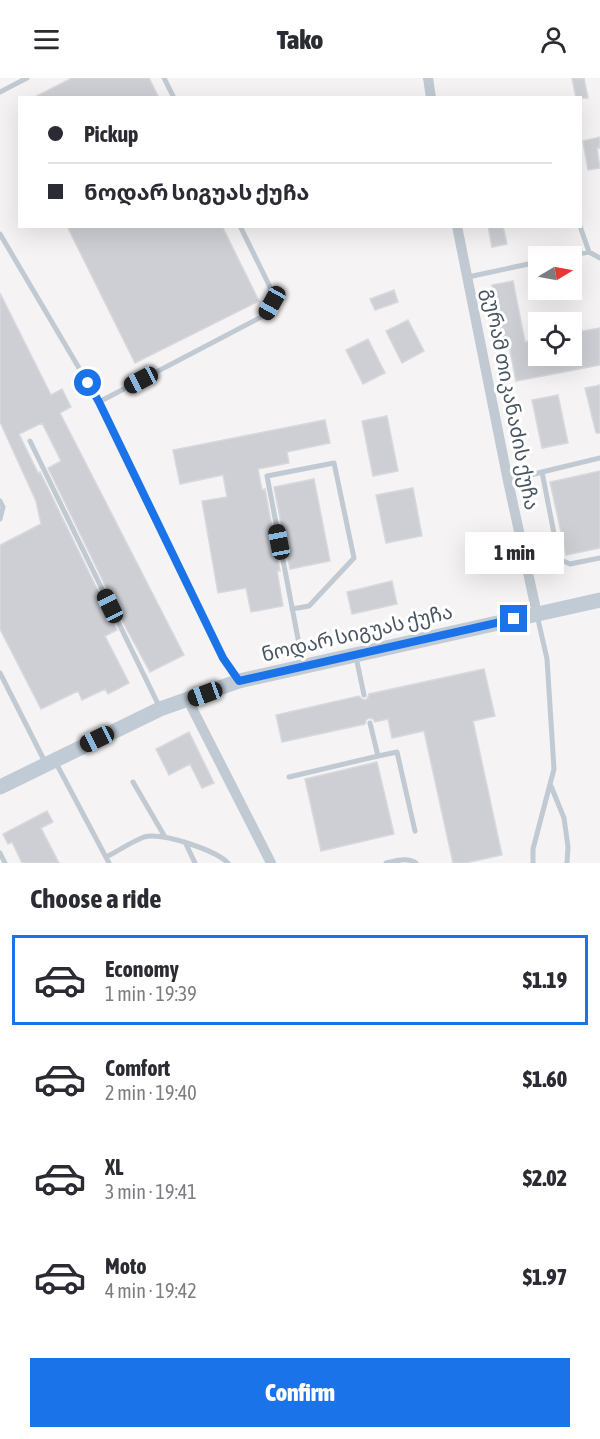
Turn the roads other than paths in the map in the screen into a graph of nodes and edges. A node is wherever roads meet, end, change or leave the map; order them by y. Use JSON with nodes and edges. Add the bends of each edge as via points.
{"nodes":[{"id":1,"x":27,"y":78,"type":"edge"},
{"id":2,"x":164,"y":78,"type":"edge"},
{"id":3,"x":428,"y":78,"type":"edge"},
{"id":4,"x":0,"y":92,"type":"edge"},
{"id":5,"x":173,"y":96,"type":"edge"},
{"id":6,"x":432,"y":96,"type":"edge"},
{"id":7,"x":241,"y":228,"type":"edge"},
{"id":8,"x":457,"y":228,"type":"edge"},
{"id":9,"x":581,"y":228,"type":"edge"},
{"id":10,"x":0,"y":234,"type":"edge"},
{"id":11,"x":589,"y":252,"type":"junction"},
{"id":12,"x":582,"y":253,"type":"edge"},
{"id":13,"x":600,"y":258,"type":"edge"},
{"id":14,"x":528,"y":264,"type":"edge"},
{"id":15,"x":468,"y":277,"type":"junction"},
{"id":16,"x":99,"y":402,"type":"junction"},
{"id":17,"x":30,"y":441,"type":"dead end"},
{"id":18,"x":600,"y":458,"type":"edge"},
{"id":19,"x":542,"y":472,"type":"junction"},
{"id":20,"x":508,"y":481,"type":"junction"},
{"id":21,"x":0,"y":501,"type":"edge"},
{"id":22,"x":0,"y":519,"type":"edge"},
{"id":23,"x":600,"y":558,"type":"edge"},
{"id":24,"x":600,"y":600,"type":"edge"},
{"id":25,"x":292,"y":609,"type":"junction"},
{"id":26,"x":537,"y":614,"type":"junction"},
{"id":27,"x":355,"y":656,"type":"junction"},
{"id":28,"x":303,"y":667,"type":"junction"},
{"id":29,"x":0,"y":673,"type":"edge"},
{"id":30,"x":239,"y":681,"type":"junction"},
{"id":31,"x":364,"y":695,"type":"dead end"},
{"id":32,"x":188,"y":700,"type":"junction"},
{"id":33,"x":160,"y":709,"type":"junction"},
{"id":34,"x":370,"y":723,"type":"dead end"},
{"id":35,"x":378,"y":756,"type":"junction"},
{"id":36,"x":50,"y":761,"type":"junction"},
{"id":37,"x":289,"y":777,"type":"dead end"},
{"id":38,"x":133,"y":782,"type":"dead end"},
{"id":39,"x":550,"y":784,"type":"junction"},
{"id":40,"x":0,"y":787,"type":"edge"},
{"id":41,"x":415,"y":831,"type":"dead end"},
{"id":42,"x":165,"y":837,"type":"junction"},
{"id":43,"x":185,"y":843,"type":"junction"},
{"id":44,"x":0,"y":854,"type":"edge"},
{"id":45,"x":107,"y":860,"type":"edge"},
{"id":46,"x":5,"y":863,"type":"edge"},
{"id":47,"x":195,"y":863,"type":"edge"},
{"id":48,"x":228,"y":863,"type":"edge"},
{"id":49,"x":271,"y":863,"type":"edge"},
{"id":50,"x":386,"y":863,"type":"edge"},
{"id":51,"x":416,"y":863,"type":"edge"},
{"id":52,"x":533,"y":863,"type":"edge"},
{"id":53,"x":567,"y":863,"type":"edge"}],
"edges":[{"from":1,"to":4,"type":"lane"},
{"from":2,"to":5,"type":"lane"},
{"from":3,"to":6,"type":"street"},
{"from":7,"to":16,"type":"lane","via":[[271,289],[272,303],[265,315]]},
{"from":8,"to":15,"type":"street","name":"გურამ თიკანაძის ქუჩა"},
{"from":9,"to":11,"type":"lane"},
{"from":10,"to":16,"type":"lane"},
{"from":11,"to":12,"type":"lane"},
{"from":11,"to":13,"type":"lane"},
{"from":14,"to":15,"type":"lane"},
{"from":15,"to":20,"type":"street","name":"გურამ თიკანაძის ქუჩა"},
{"from":16,"to":30,"type":"lane","via":[[223,658]]},
{"from":17,"to":33,"type":"lane"},
{"from":18,"to":19,"type":"lane"},
{"from":19,"to":20,"type":"lane"},
{"from":19,"to":23,"type":"lane","via":[[559,559],[570,564]]},
{"from":20,"to":26,"type":"street","name":"გურამ თიკანაძის ქუჩა"},
{"from":21,"to":22,"type":"lane"},
{"from":24,"to":26,"type":"street","name":"ნოდარ სიგუას ქუჩა"},
{"from":25,"to":25,"type":"lane","via":[[267,476],[334,463],[354,558],[309,606]]},
{"from":25,"to":28,"type":"lane"},
{"from":26,"to":27,"type":"street","name":"ნოდარ სიგუას ქუჩა"},
{"from":26,"to":39,"type":"lane","via":[[547,659],[554,769]]},
{"from":27,"to":28,"type":"street","name":"ნოდარ სიგუას ქუჩა"},
{"from":27,"to":31,"type":"lane"},
{"from":28,"to":30,"type":"street","name":"ნოდარ სიგუას ქუჩა"},
{"from":29,"to":36,"type":"lane"},
{"from":30,"to":32,"type":"street","name":"ნოდარ სიგუას ქუჩა"},
{"from":32,"to":33,"type":"street","name":"ნოდარ სიგუას ქუჩა"},
{"from":32,"to":49,"type":"street"},
{"from":33,"to":36,"type":"street","name":"ნოდარ სიგუას ქუჩა"},
{"from":34,"to":35,"type":"lane"},
{"from":35,"to":37,"type":"lane"},
{"from":35,"to":41,"type":"lane","via":[[396,752]]},
{"from":36,"to":40,"type":"street","name":"ნოდარ სიგუას ქუჩა"},
{"from":36,"to":45,"type":"lane"},
{"from":38,"to":42,"type":"lane"},
{"from":39,"to":52,"type":"lane"},
{"from":39,"to":53,"type":"lane","via":[[564,818]]},
{"from":42,"to":43,"type":"lane"},
{"from":42,"to":45,"type":"lane","via":[[145,837]]},
{"from":43,"to":47,"type":"lane"},
{"from":43,"to":48,"type":"lane"},
{"from":44,"to":46,"type":"lane"},
{"from":50,"to":51,"type":"lane"}]}
